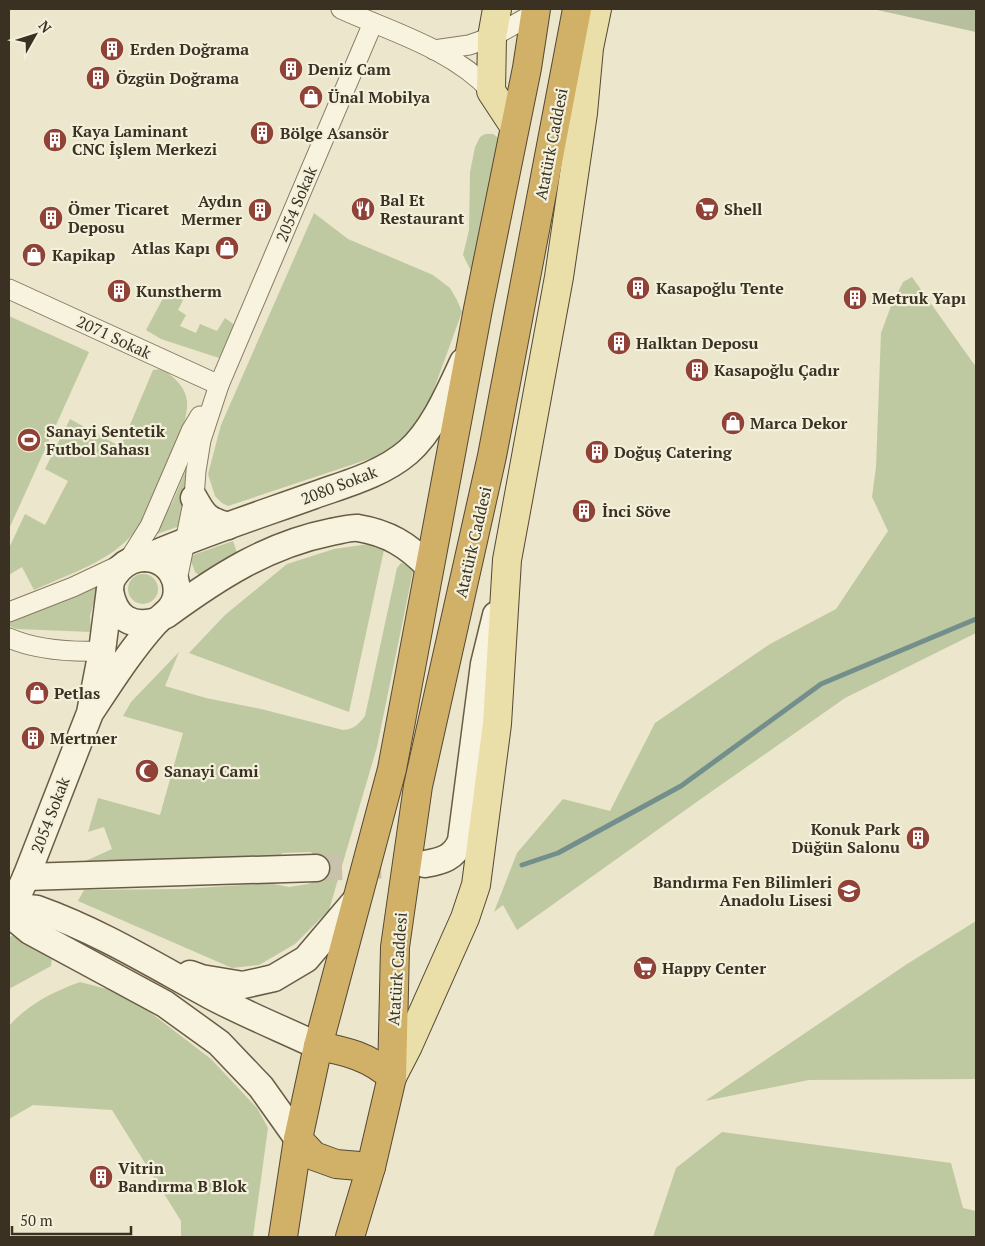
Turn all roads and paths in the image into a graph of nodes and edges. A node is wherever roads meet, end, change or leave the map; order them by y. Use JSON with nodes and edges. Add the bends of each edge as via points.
{"nodes":[{"id":1,"x":341,"y":9,"type":"edge"},
{"id":2,"x":497,"y":9,"type":"edge"},
{"id":3,"x":577,"y":9,"type":"edge"},
{"id":4,"x":596,"y":9,"type":"edge"},
{"id":5,"x":536,"y":11,"type":"edge"},
{"id":6,"x":373,"y":23,"type":"junction"},
{"id":7,"x":492,"y":37,"type":"junction"},
{"id":8,"x":434,"y":50,"type":"junction"},
{"id":9,"x":491,"y":91,"type":"junction"},
{"id":10,"x":514,"y":126,"type":"junction"},
{"id":11,"x":9,"y":289,"type":"edge"},
{"id":12,"x":472,"y":341,"type":"junction"},
{"id":13,"x":218,"y":385,"type":"junction"},
{"id":14,"x":194,"y":498,"type":"junction"},
{"id":15,"x":228,"y":526,"type":"junction"},
{"id":16,"x":184,"y":541,"type":"junction"},
{"id":17,"x":507,"y":560,"type":"junction"},
{"id":18,"x":132,"y":561,"type":"junction"},
{"id":19,"x":429,"y":567,"type":"junction"},
{"id":20,"x":176,"y":584,"type":"junction"},
{"id":21,"x":110,"y":591,"type":"junction"},
{"id":22,"x":9,"y":612,"type":"edge"},
{"id":23,"x":162,"y":618,"type":"junction"},
{"id":24,"x":9,"y":638,"type":"edge"},
{"id":25,"x":134,"y":648,"type":"junction"},
{"id":26,"x":102,"y":651,"type":"junction"},
{"id":27,"x":90,"y":713,"type":"junction"},
{"id":28,"x":425,"y":864,"type":"tunnel mouth"},
{"id":29,"x":316,"y":868,"type":"tunnel mouth"},
{"id":30,"x":26,"y":877,"type":"junction"},
{"id":31,"x":357,"y":899,"type":"junction"},
{"id":32,"x":10,"y":911,"type":"edge"},
{"id":33,"x":99,"y":935,"type":"junction"},
{"id":34,"x":138,"y":955,"type":"junction"},
{"id":35,"x":91,"y":963,"type":"junction"},
{"id":36,"x":318,"y":1046,"type":"junction"},
{"id":37,"x":392,"y":1077,"type":"junction"},
{"id":38,"x":298,"y":1138,"type":"junction"},
{"id":39,"x":371,"y":1167,"type":"junction"},
{"id":40,"x":283,"y":1237,"type":"edge"},
{"id":41,"x":350,"y":1237,"type":"edge"}],
"edges":[{"from":1,"to":6,"type":"street"},
{"from":2,"to":7,"type":"main road"},
{"from":3,"to":37,"type":"highway","name":"Atatürk Caddesi","via":[[492,456],[418,786],[395,948]]},
{"from":4,"to":17,"type":"main road","name":"Atatürk Caddesi","via":[[560,277]]},
{"from":5,"to":7,"type":"street"},
{"from":5,"to":10,"type":"highway"},
{"from":6,"to":8,"type":"street"},
{"from":6,"to":13,"type":"street","name":"2054 Sokak"},
{"from":7,"to":8,"type":"street","via":[[469,46]]},
{"from":7,"to":9,"type":"main road"},
{"from":8,"to":9,"type":"street","via":[[466,68]]},
{"from":9,"to":10,"type":"main road"},
{"from":10,"to":12,"type":"highway"},
{"from":11,"to":13,"type":"street","name":"2071 Sokak"},
{"from":12,"to":15,"type":"street","name":"2080 Sokak","via":[[451,389],[430,425],[408,452],[379,472]]},
{"from":12,"to":19,"type":"highway"},
{"from":13,"to":14,"type":"street","name":"2054 Sokak","via":[[201,440]]},
{"from":13,"to":18,"type":"street","name":"2054 Sokak","via":[[191,431]]},
{"from":14,"to":15,"type":"street","via":[[202,514]]},
{"from":14,"to":16,"type":"street","name":"2054 Sokak"},
{"from":15,"to":16,"type":"street","name":"2080 Sokak"},
{"from":16,"to":18,"type":"street","name":"2080 Sokak"},
{"from":16,"to":20,"type":"street","name":"2054 Sokak"},
{"from":17,"to":28,"type":"street","via":[[484,664],[461,841],[452,854]]},
{"from":17,"to":37,"type":"main road","name":"Atatürk Caddesi","via":[[497,724],[476,885],[465,918]]},
{"from":18,"to":20,"type":"street","via":[[156,560],[172,574]]},
{"from":18,"to":21,"type":"street","name":"2054 Sokak","via":[[116,571]]},
{"from":18,"to":22,"type":"street","name":"2080 Sokak"},
{"from":19,"to":23,"type":"street","via":[[412,550],[384,534],[355,527],[315,535],[250,560],[211,582]]},
{"from":19,"to":31,"type":"highway","via":[[392,769]]},
{"from":20,"to":23,"type":"street","name":"2054 Sokak","via":[[173,606]]},
{"from":21,"to":23,"type":"street","via":[[115,607],[126,619],[147,624]]},
{"from":21,"to":26,"type":"street","name":"2054 Sokak"},
{"from":23,"to":25,"type":"street","name":"2054 Sokak"},
{"from":24,"to":26,"type":"street","via":[[74,652]]},
{"from":25,"to":26,"type":"street"},
{"from":25,"to":27,"type":"street","name":"2054 Sokak"},
{"from":26,"to":27,"type":"street","name":"2054 Sokak"},
{"from":27,"to":30,"type":"street","name":"2054 Sokak"},
{"from":29,"to":30,"type":"street"},
{"from":30,"to":32,"type":"street","name":"2054 Sokak"},
{"from":31,"to":34,"type":"street","via":[[306,959],[274,978],[243,985],[201,978]]},
{"from":31,"to":36,"type":"highway"},
{"from":32,"to":33,"type":"street","via":[[37,910]]},
{"from":32,"to":35,"type":"street","via":[[30,931]]},
{"from":33,"to":34,"type":"street"},
{"from":33,"to":35,"type":"street","via":[[101,951]]},
{"from":34,"to":36,"type":"street","via":[[212,996]]},
{"from":35,"to":38,"type":"street","via":[[165,1004],[219,1043],[261,1086]]},
{"from":36,"to":37,"type":"highway","via":[[362,1057]]},
{"from":36,"to":38,"type":"highway"},
{"from":37,"to":39,"type":"highway","name":"Atatürk Caddesi"},
{"from":38,"to":39,"type":"highway","via":[[314,1156],[336,1164]]},
{"from":38,"to":40,"type":"highway"},
{"from":39,"to":41,"type":"highway","name":"Atatürk Caddesi"}]}
